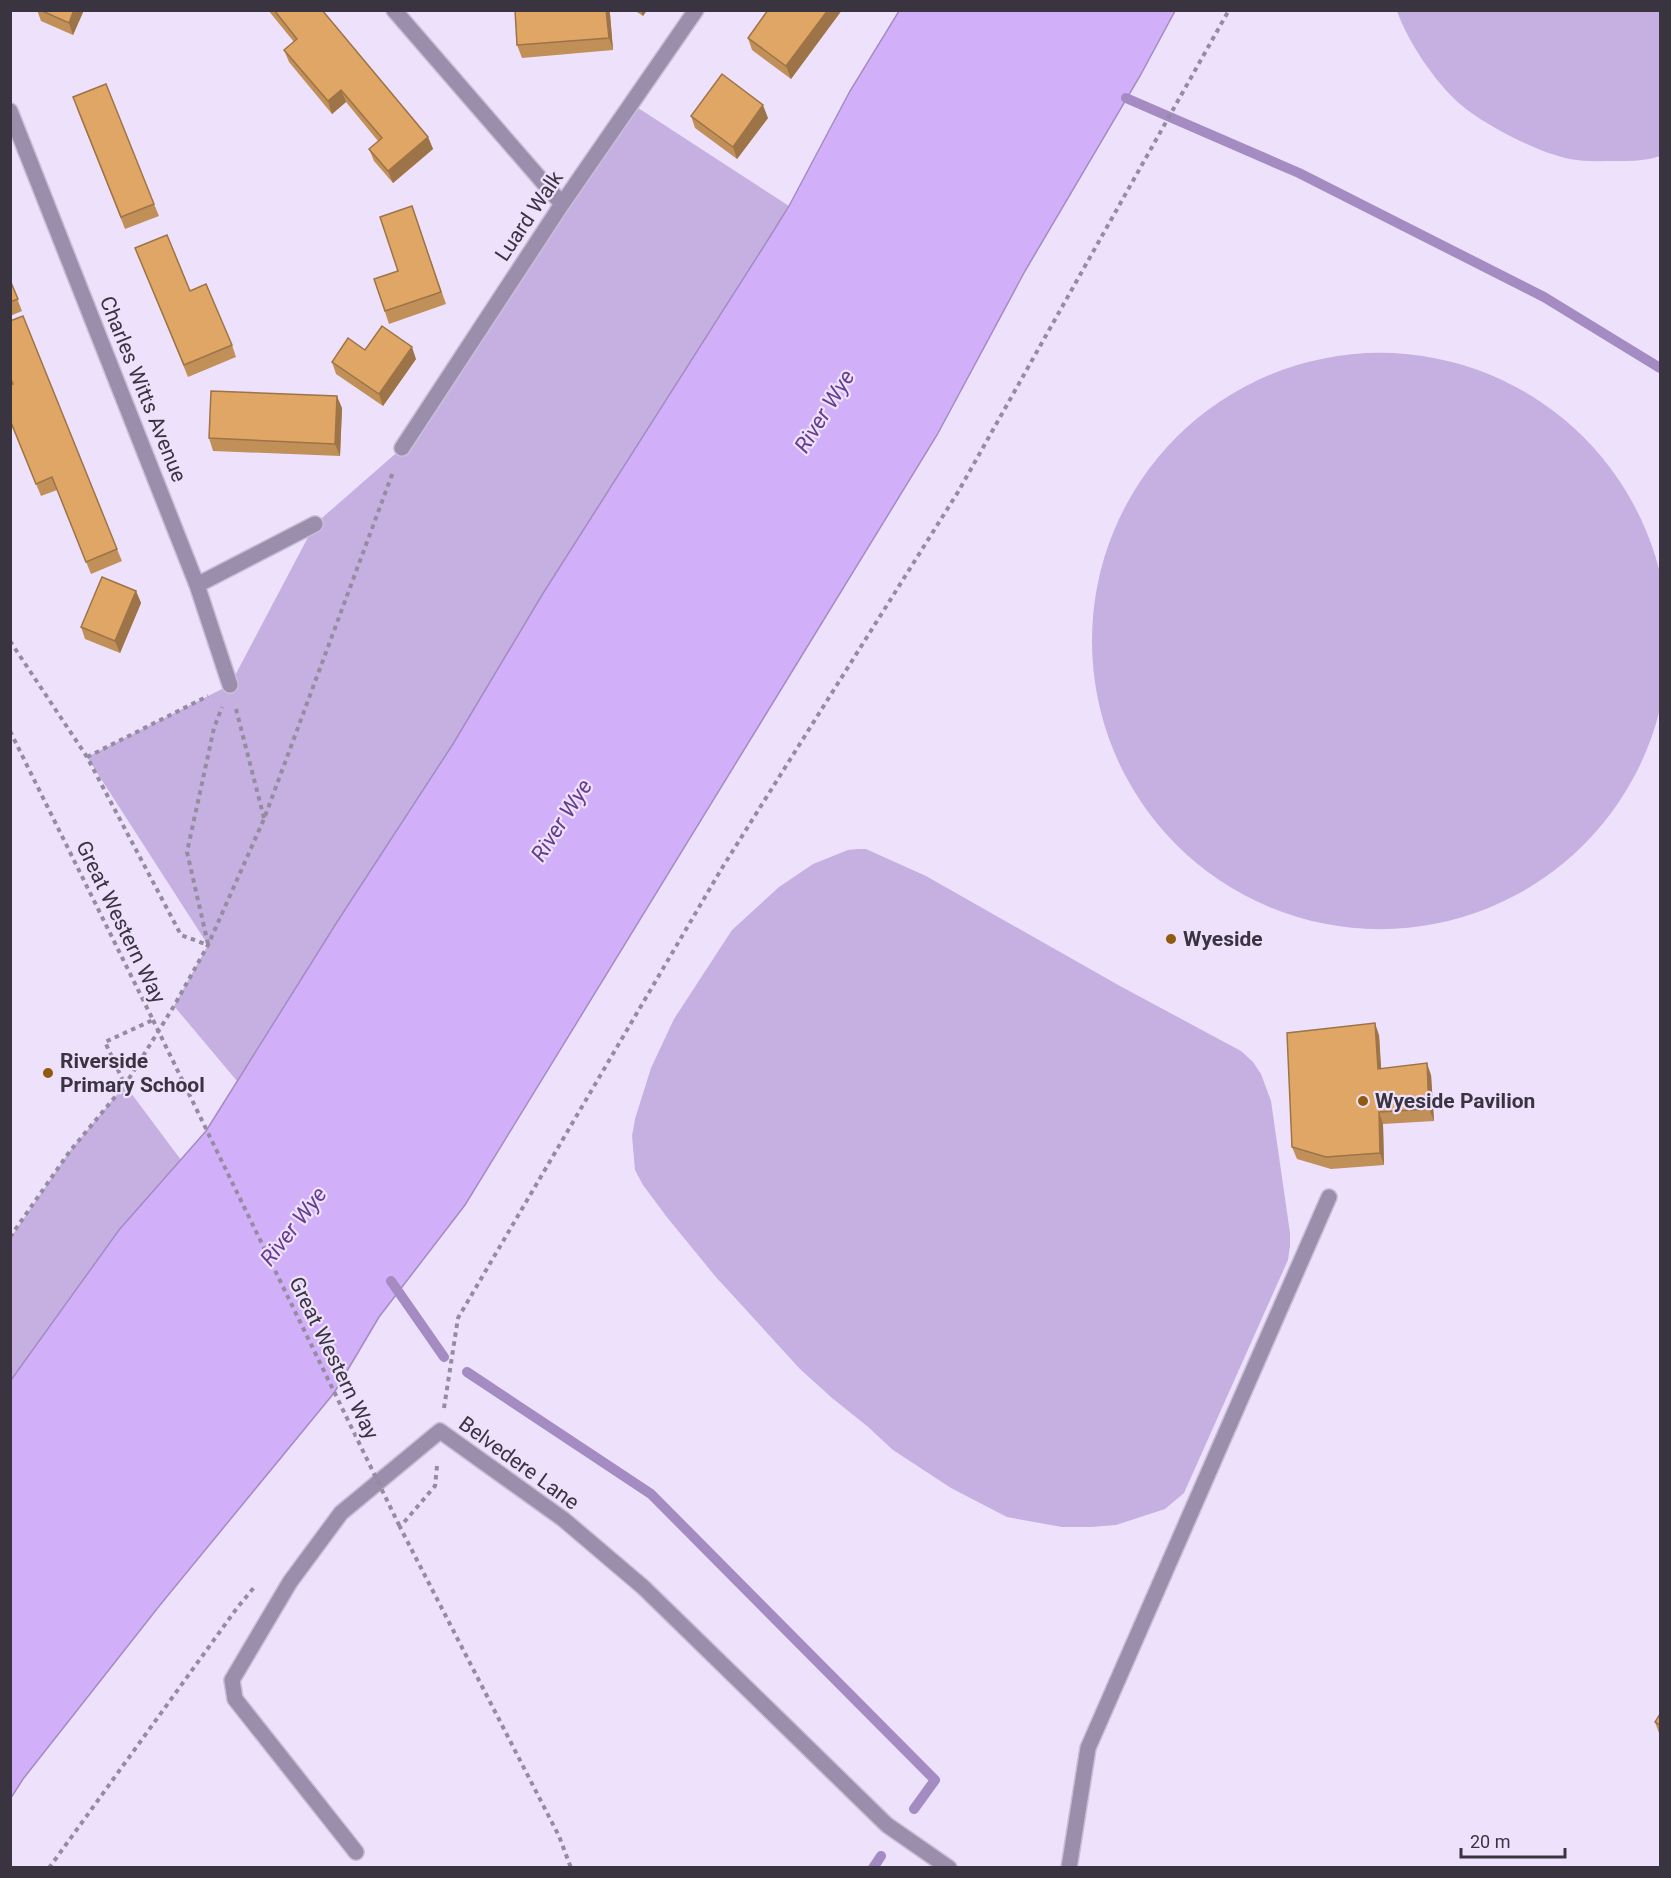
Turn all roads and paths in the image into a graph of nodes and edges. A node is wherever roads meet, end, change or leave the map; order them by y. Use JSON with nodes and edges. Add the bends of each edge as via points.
{"nodes":[{"id":1,"x":394,"y":10,"type":"edge"},
{"id":2,"x":696,"y":10,"type":"edge"},
{"id":3,"x":1229,"y":10,"type":"edge"},
{"id":4,"x":10,"y":111,"type":"edge"},
{"id":5,"x":562,"y":204,"type":"junction"},
{"id":6,"x":402,"y":448,"type":"joint"},
{"id":7,"x":315,"y":524,"type":"dead end"},
{"id":8,"x":197,"y":585,"type":"junction"},
{"id":9,"x":10,"y":641,"type":"edge"},
{"id":10,"x":230,"y":685,"type":"junction"},
{"id":11,"x":10,"y":731,"type":"edge"},
{"id":12,"x":87,"y":757,"type":"junction"},
{"id":13,"x":264,"y":819,"type":"junction"},
{"id":14,"x":208,"y":945,"type":"junction"},
{"id":15,"x":153,"y":1020,"type":"junction"},
{"id":16,"x":125,"y":1085,"type":"junction"},
{"id":17,"x":1329,"y":1197,"type":"dead end"},
{"id":18,"x":10,"y":1237,"type":"edge"},
{"id":19,"x":440,"y":1431,"type":"junction"},
{"id":20,"x":400,"y":1527,"type":"junction"},
{"id":21,"x":258,"y":1583,"type":"dead end"},
{"id":22,"x":356,"y":1852,"type":"dead end"},
{"id":23,"x":49,"y":1868,"type":"edge"},
{"id":24,"x":571,"y":1868,"type":"edge"},
{"id":25,"x":949,"y":1868,"type":"edge"},
{"id":26,"x":1069,"y":1868,"type":"edge"}],
"edges":[{"from":1,"to":5,"type":"street"},
{"from":2,"to":5,"type":"street","name":"Luard Walk"},
{"from":3,"to":19,"type":"path","via":[[958,492],[722,868],[458,1317]]},
{"from":4,"to":8,"type":"street","name":"Charles Witts Avenue"},
{"from":5,"to":6,"type":"street","name":"Luard Walk"},
{"from":6,"to":13,"type":"path"},
{"from":7,"to":8,"type":"street"},
{"from":8,"to":10,"type":"street","name":"Charles Witts Avenue"},
{"from":9,"to":12,"type":"path"},
{"from":10,"to":12,"type":"path"},
{"from":10,"to":13,"type":"path"},
{"from":10,"to":14,"type":"path","via":[[214,729],[187,852]]},
{"from":11,"to":15,"type":"path","name":"Great Western Way"},
{"from":12,"to":14,"type":"path","via":[[182,935]]},
{"from":13,"to":14,"type":"path"},
{"from":14,"to":16,"type":"path"},
{"from":15,"to":16,"type":"path","via":[[105,1042]]},
{"from":15,"to":20,"type":"path","name":"Great Western Way","bridge":true},
{"from":16,"to":18,"type":"path","via":[[70,1151]]},
{"from":17,"to":26,"type":"street","via":[[1088,1748]]},
{"from":19,"to":20,"type":"path","via":[[435,1486]]},
{"from":19,"to":22,"type":"street","name":"Belvedere Lane","via":[[340,1513],[290,1582],[232,1680],[235,1700]]},
{"from":19,"to":25,"type":"street","name":"Belvedere Lane","via":[[563,1519],[634,1579],[887,1825]]},
{"from":20,"to":24,"type":"path","name":"Great Western Way","via":[[559,1836]]},
{"from":21,"to":23,"type":"path"}]}
